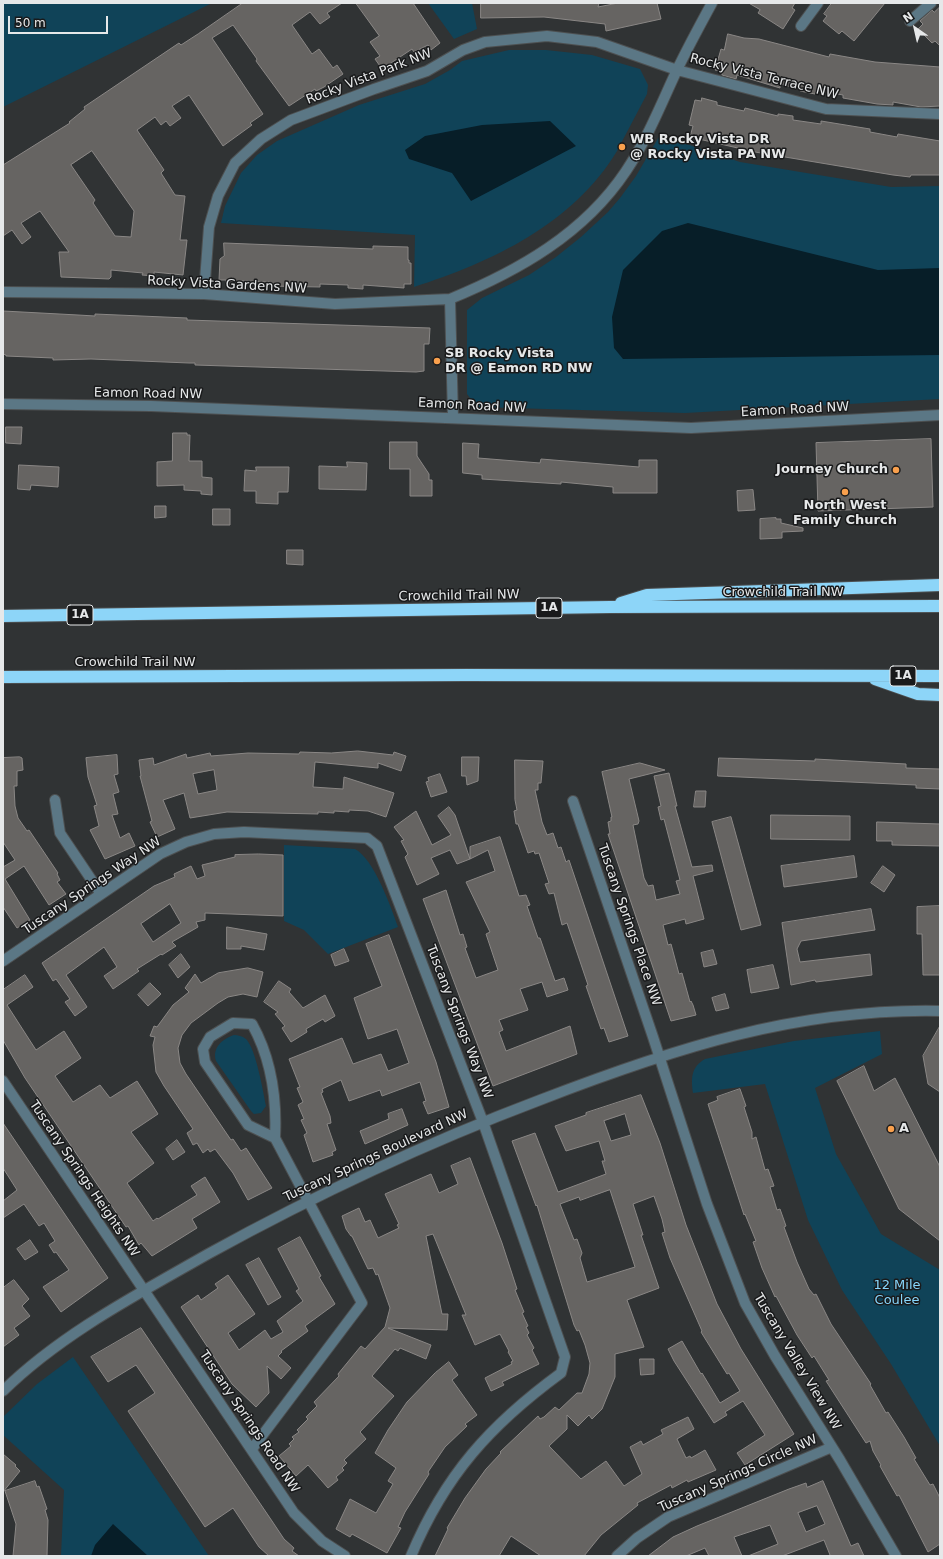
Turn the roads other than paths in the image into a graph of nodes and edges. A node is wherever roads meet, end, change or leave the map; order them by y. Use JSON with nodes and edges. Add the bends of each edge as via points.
{"nodes":[{"id":1,"x":712,"y":3,"type":"edge"},
{"id":2,"x":818,"y":3,"type":"edge"},
{"id":3,"x":931,"y":3,"type":"edge"},
{"id":4,"x":910,"y":21,"type":"dead end"},
{"id":5,"x":801,"y":26,"type":"dead end"},
{"id":6,"x":677,"y":70,"type":"junction"},
{"id":7,"x":940,"y":114,"type":"edge"},
{"id":8,"x":3,"y":292,"type":"edge"},
{"id":9,"x":204,"y":294,"type":"junction"},
{"id":10,"x":450,"y":299,"type":"junction"},
{"id":11,"x":3,"y":404,"type":"edge"},
{"id":12,"x":940,"y":415,"type":"edge"},
{"id":13,"x":453,"y":418,"type":"junction"},
{"id":14,"x":940,"y":585,"type":"edge"},
{"id":15,"x":940,"y":606,"type":"edge"},
{"id":16,"x":610,"y":607,"type":"junction"},
{"id":17,"x":3,"y":616,"type":"edge"},
{"id":18,"x":866,"y":676,"type":"junction"},
{"id":19,"x":940,"y":676,"type":"edge"},
{"id":20,"x":3,"y":677,"type":"edge"},
{"id":21,"x":940,"y":695,"type":"edge"},
{"id":22,"x":55,"y":800,"type":"dead end"},
{"id":23,"x":573,"y":801,"type":"dead end"},
{"id":24,"x":101,"y":894,"type":"junction"},
{"id":25,"x":3,"y":961,"type":"edge"},
{"id":26,"x":940,"y":1011,"type":"edge"},
{"id":27,"x":660,"y":1057,"type":"junction"},
{"id":28,"x":3,"y":1081,"type":"edge"},
{"id":29,"x":483,"y":1122,"type":"junction"},
{"id":30,"x":275,"y":1138,"type":"junction"},
{"id":31,"x":307,"y":1201,"type":"junction"},
{"id":32,"x":143,"y":1291,"type":"junction"},
{"id":33,"x":3,"y":1391,"type":"edge"},
{"id":34,"x":832,"y":1447,"type":"junction"},
{"id":35,"x":252,"y":1449,"type":"junction"},
{"id":36,"x":345,"y":1556,"type":"edge"},
{"id":37,"x":411,"y":1556,"type":"edge"},
{"id":38,"x":617,"y":1556,"type":"edge"},
{"id":39,"x":896,"y":1556,"type":"edge"}],
"edges":[{"from":1,"to":6,"type":"street","name":"Rocky Vista Gardens NW"},
{"from":2,"to":5,"type":"street"},
{"from":3,"to":4,"type":"street"},
{"from":6,"to":7,"type":"street","name":"Rocky Vista Terrace NW","via":[[826,109]]},
{"from":6,"to":9,"type":"street","name":"Rocky Vista Park NW","via":[[597,42],[547,36],[492,41],[463,50],[427,71],[291,120],[261,139],[235,163],[218,196],[209,227]]},
{"from":6,"to":10,"type":"street","name":"Rocky Vista Gardens NW","via":[[630,165],[598,206],[565,236],[526,263],[492,282]]},
{"from":8,"to":9,"type":"street","name":"Rocky Vista Gardens NW"},
{"from":9,"to":10,"type":"street","name":"Rocky Vista Gardens NW","via":[[336,304]]},
{"from":10,"to":13,"type":"street"},
{"from":11,"to":13,"type":"street","name":"Eamon Road NW","via":[[151,406]]},
{"from":12,"to":13,"type":"street","name":"Eamon Road NW","via":[[691,428]]},
{"from":14,"to":16,"type":"highway","via":[[648,595]]},
{"from":15,"to":16,"type":"highway","name":"Crowchild Trail NW","number":"1A"},
{"from":16,"to":17,"type":"highway","name":"Crowchild Trail NW","number":"1A"},
{"from":18,"to":19,"type":"highway","name":"Crowchild Trail NW","number":"1A"},
{"from":18,"to":20,"type":"highway","name":"Crowchild Trail NW","number":"1A"},
{"from":18,"to":21,"type":"highway","via":[[918,694]]},
{"from":22,"to":24,"type":"street","via":[[60,833]]},
{"from":23,"to":27,"type":"street","name":"Tuscany Springs Place NW"},
{"from":24,"to":25,"type":"street","name":"Tuscany Springs Way NW"},
{"from":24,"to":29,"type":"street","name":"Tuscany Springs Way NW","via":[[173,847],[214,834],[244,832],[367,838],[377,846]]},
{"from":26,"to":27,"type":"street","name":"Tuscany Springs Boulevard NW","via":[[865,1012],[816,1018],[714,1040]]},
{"from":27,"to":29,"type":"street","name":"Tuscany Springs Boulevard NW"},
{"from":27,"to":34,"type":"street","name":"Tuscany Valley View NW","via":[[707,1204],[745,1303]]},
{"from":28,"to":32,"type":"street","name":"Tuscany Springs Heights NW"},
{"from":29,"to":31,"type":"street","name":"Tuscany Springs Boulevard NW"},
{"from":29,"to":37,"type":"street","name":"Tuscany Springs Way NW","via":[[565,1357],[561,1373],[498,1424],[469,1455],[444,1490]]},
{"from":30,"to":30,"type":"street","via":[[248,1125],[205,1062],[203,1049],[210,1037],[233,1024],[252,1024],[260,1038],[272,1078],[276,1112]]},
{"from":30,"to":31,"type":"street"},
{"from":31,"to":32,"type":"street","name":"Tuscany Springs Boulevard NW"},
{"from":31,"to":35,"type":"street","via":[[362,1303]]},
{"from":32,"to":33,"type":"street","name":"Tuscany Springs Boulevard NW","via":[[46,1354]]},
{"from":32,"to":35,"type":"street","name":"Tuscany Springs Road NW"},
{"from":34,"to":38,"type":"street","name":"Tuscany Springs Circle NW","via":[[668,1517],[637,1538]]},
{"from":34,"to":39,"type":"street","name":"Tuscany Valley View NW"},
{"from":35,"to":36,"type":"street","name":"Tuscany Springs Road NW","via":[[294,1513],[322,1541]]}]}
